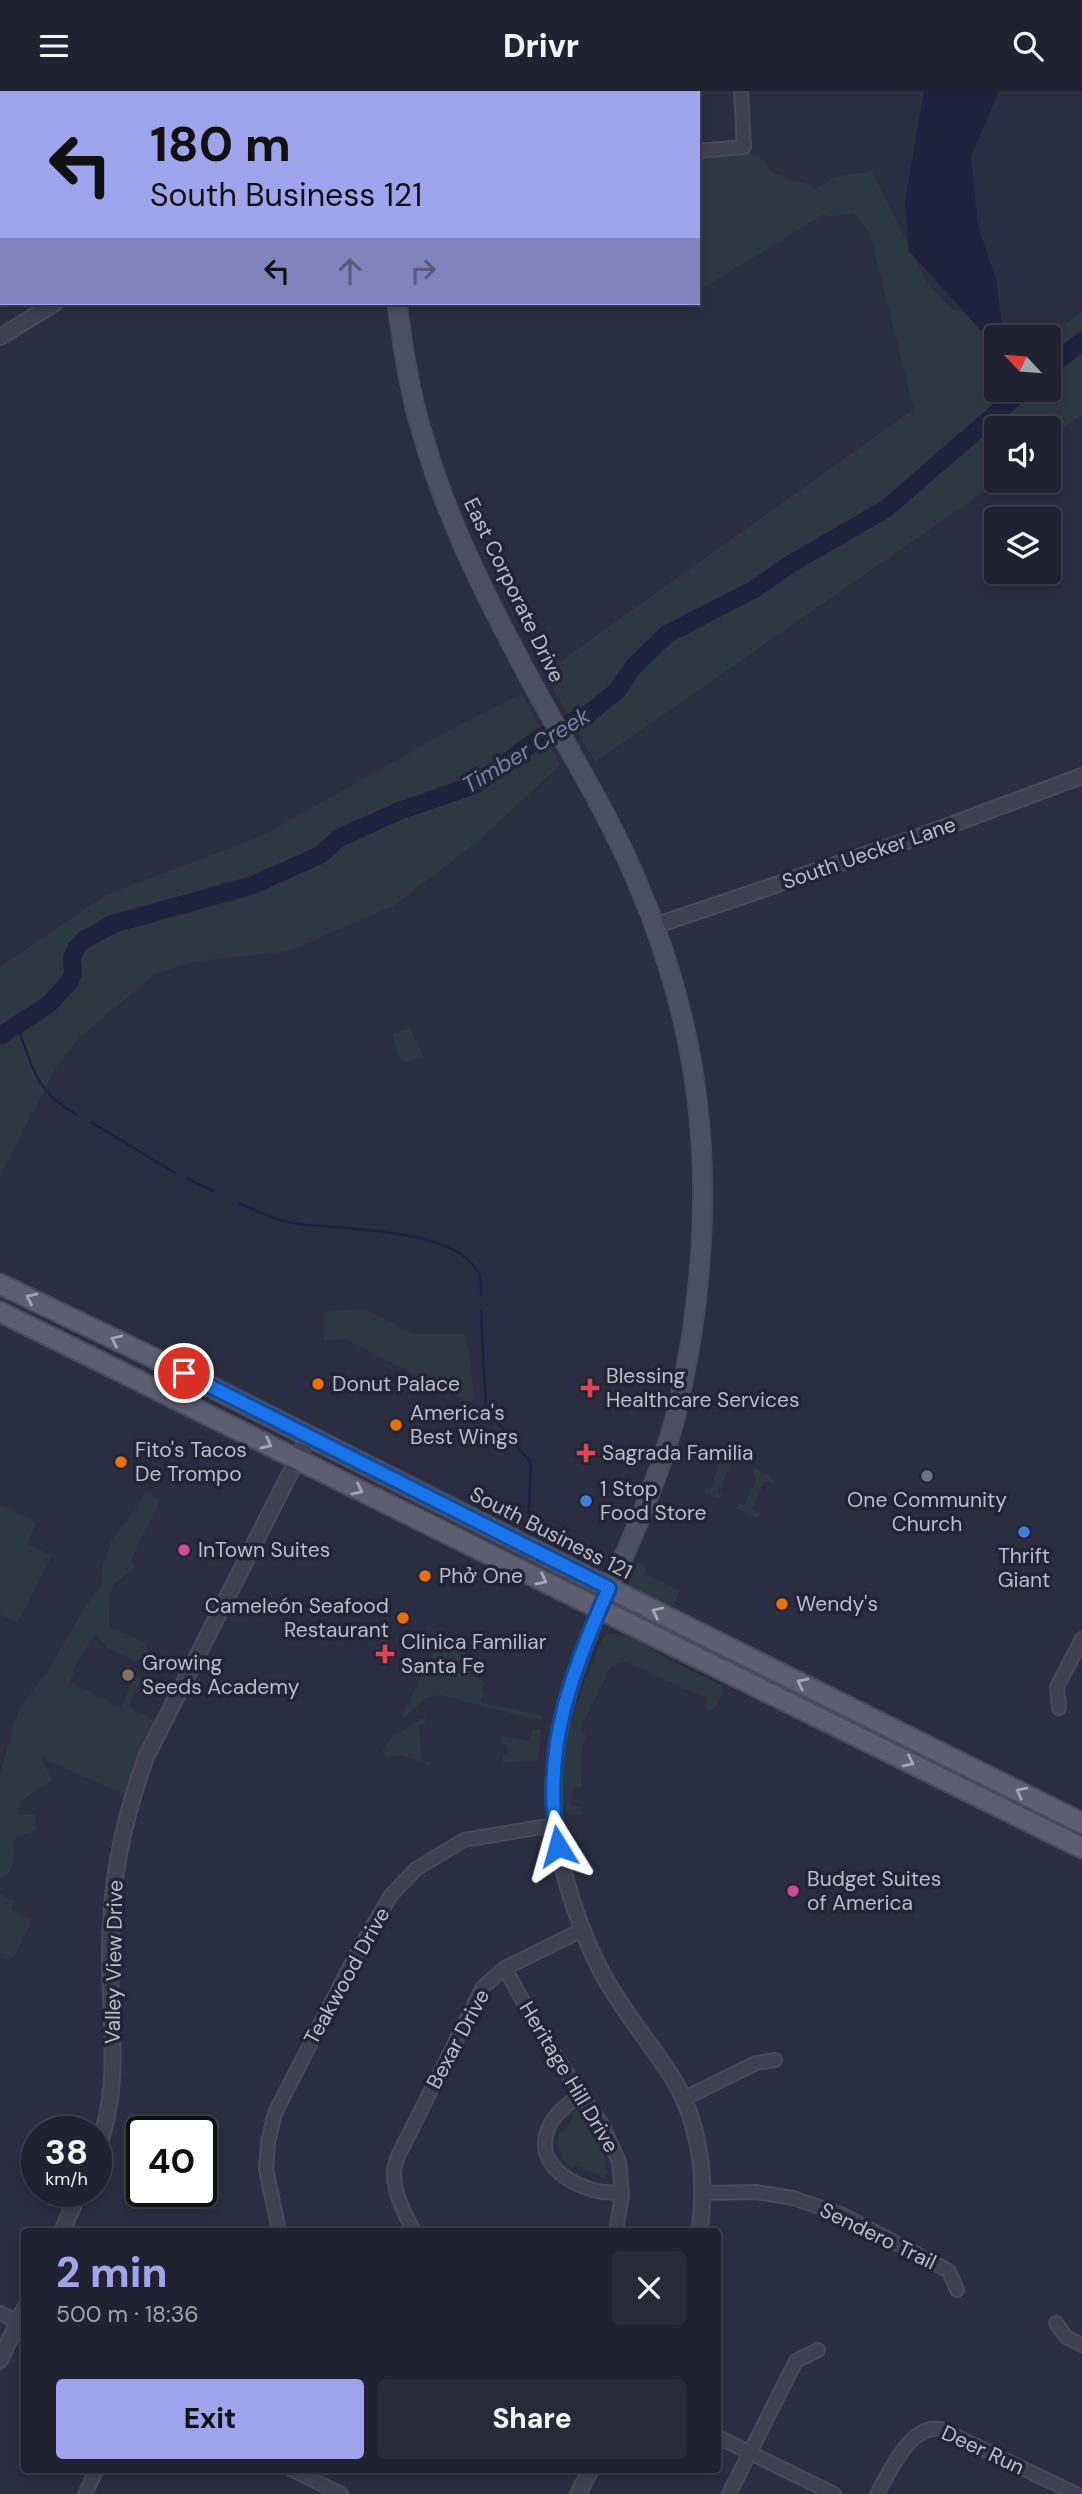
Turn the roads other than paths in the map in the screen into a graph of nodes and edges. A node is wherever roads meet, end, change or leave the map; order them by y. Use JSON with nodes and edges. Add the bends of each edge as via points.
{"nodes":[{"id":1,"x":741,"y":91,"type":"edge"},
{"id":2,"x":700,"y":151,"type":"edge"},
{"id":3,"x":52,"y":305,"type":"edge"},
{"id":4,"x":397,"y":305,"type":"edge"},
{"id":5,"x":0,"y":337,"type":"edge"},
{"id":6,"x":1082,"y":776,"type":"edge"},
{"id":7,"x":653,"y":926,"type":"junction"},
{"id":8,"x":0,"y":1284,"type":"edge"},
{"id":9,"x":0,"y":1312,"type":"edge"},
{"id":10,"x":309,"y":1436,"type":"junction"},
{"id":11,"x":297,"y":1459,"type":"junction"},
{"id":12,"x":609,"y":1588,"type":"junction"},
{"id":13,"x":600,"y":1609,"type":"junction"},
{"id":14,"x":1082,"y":1639,"type":"edge"},
{"id":15,"x":1059,"y":1708,"type":"dead end"},
{"id":16,"x":859,"y":1710,"type":"junction"},
{"id":17,"x":848,"y":1732,"type":"junction"},
{"id":18,"x":1082,"y":1823,"type":"edge"},
{"id":19,"x":554,"y":1825,"type":"junction"},
{"id":20,"x":1082,"y":1848,"type":"edge"},
{"id":21,"x":582,"y":1930,"type":"junction"},
{"id":22,"x":505,"y":1968,"type":"junction"},
{"id":23,"x":775,"y":2060,"type":"dead end"},
{"id":24,"x":581,"y":2094,"type":"junction"},
{"id":25,"x":683,"y":2099,"type":"junction"},
{"id":26,"x":106,"y":2116,"type":"edge"},
{"id":27,"x":702,"y":2193,"type":"junction"},
{"id":28,"x":622,"y":2194,"type":"junction"},
{"id":29,"x":73,"y":2207,"type":"edge"},
{"id":30,"x":63,"y":2228,"type":"edge"},
{"id":31,"x":278,"y":2228,"type":"edge"},
{"id":32,"x":412,"y":2228,"type":"edge"},
{"id":33,"x":616,"y":2228,"type":"edge"},
{"id":34,"x":699,"y":2228,"type":"edge"},
{"id":35,"x":957,"y":2290,"type":"dead end"},
{"id":36,"x":0,"y":2313,"type":"edge"},
{"id":37,"x":21,"y":2315,"type":"edge"},
{"id":38,"x":1056,"y":2323,"type":"dead end"},
{"id":39,"x":1082,"y":2345,"type":"edge"},
{"id":40,"x":818,"y":2350,"type":"dead end"},
{"id":41,"x":0,"y":2360,"type":"edge"},
{"id":42,"x":721,"y":2439,"type":"edge"},
{"id":43,"x":749,"y":2453,"type":"junction"},
{"id":44,"x":95,"y":2473,"type":"edge"},
{"id":45,"x":299,"y":2473,"type":"edge"},
{"id":46,"x":589,"y":2473,"type":"edge"},
{"id":47,"x":85,"y":2494,"type":"edge"},
{"id":48,"x":341,"y":2494,"type":"edge"},
{"id":49,"x":579,"y":2494,"type":"edge"},
{"id":50,"x":729,"y":2494,"type":"edge"},
{"id":51,"x":834,"y":2494,"type":"edge"},
{"id":52,"x":877,"y":2494,"type":"edge"},
{"id":53,"x":1076,"y":2494,"type":"edge"}],
"edges":[{"from":1,"to":2,"type":"street","via":[[744,147]]},
{"from":3,"to":5,"type":"street"},
{"from":4,"to":7,"type":"main road","name":"East Corporate Drive","via":[[412,395],[452,521],[525,671],[635,876]]},
{"from":6,"to":7,"type":"street","name":"South Uecker Lane","via":[[927,834]]},
{"from":7,"to":12,"type":"main road","name":"East Corporate Drive","via":[[690,1048],[699,1100],[704,1191],[701,1256],[674,1423]]},
{"from":10,"to":8,"type":"main road","name":"South Business 121","one_way":true},
{"from":9,"to":11,"type":"main road","one_way":true},
{"from":10,"to":11,"type":"street","name":"Valley View Drive"},
{"from":10,"to":12,"type":"main road","name":"South Business 121"},
{"from":11,"to":13,"type":"main road","one_way":true},
{"from":11,"to":26,"type":"street","name":"Valley View Drive","via":[[146,1757],[129,1806],[112,1902],[112,2095]]},
{"from":12,"to":13,"type":"main road","name":"East Corporate Drive"},
{"from":16,"to":12,"type":"main road","name":"South Business 121","one_way":true},
{"from":13,"to":17,"type":"main road"},
{"from":13,"to":19,"type":"street","via":[[577,1664],[559,1726],[552,1772]]},
{"from":14,"to":15,"type":"street","via":[[1057,1687]]},
{"from":16,"to":17,"type":"main road"},
{"from":18,"to":16,"type":"main road","name":"South Business 121","one_way":true},
{"from":17,"to":20,"type":"main road","one_way":true},
{"from":19,"to":21,"type":"street","via":[[563,1873]]},
{"from":19,"to":31,"type":"street","name":"Teakwood Drive","via":[[453,1845],[416,1869],[391,1895],[275,2113],[266,2169]]},
{"from":21,"to":22,"type":"street","name":"Bexar Drive"},
{"from":21,"to":25,"type":"street","via":[[609,1985]]},
{"from":22,"to":24,"type":"street","name":"Heritage Hill Drive","via":[[541,2035]]},
{"from":22,"to":32,"type":"street","name":"Bexar Drive","via":[[483,1987],[398,2156],[394,2173]]},
{"from":23,"to":25,"type":"street","via":[[756,2063]]},
{"from":24,"to":28,"type":"street","name":"Heritage Hill Drive","via":[[603,2126],[619,2162]]},
{"from":24,"to":28,"type":"street","via":[[550,2125],[545,2144],[548,2159],[557,2173],[570,2181]]},
{"from":25,"to":27,"type":"street","via":[[694,2130]]},
{"from":27,"to":34,"type":"street"},
{"from":27,"to":35,"type":"street","name":"Sendero Trail","via":[[793,2197],[843,2215],[949,2271]]},
{"from":28,"to":33,"type":"street","name":"Heritage Hill Drive"},
{"from":29,"to":30,"type":"street"},
{"from":36,"to":37,"type":"street"},
{"from":37,"to":41,"type":"street"},
{"from":38,"to":39,"type":"street","via":[[1066,2337]]},
{"from":40,"to":43,"type":"street","via":[[796,2361]]},
{"from":42,"to":43,"type":"street"},
{"from":43,"to":50,"type":"street"},
{"from":43,"to":51,"type":"street"},
{"from":44,"to":47,"type":"street"},
{"from":45,"to":48,"type":"street"},
{"from":46,"to":49,"type":"street"},
{"from":52,"to":53,"type":"street","name":"Deer Run","via":[[908,2443],[931,2427]]}]}
